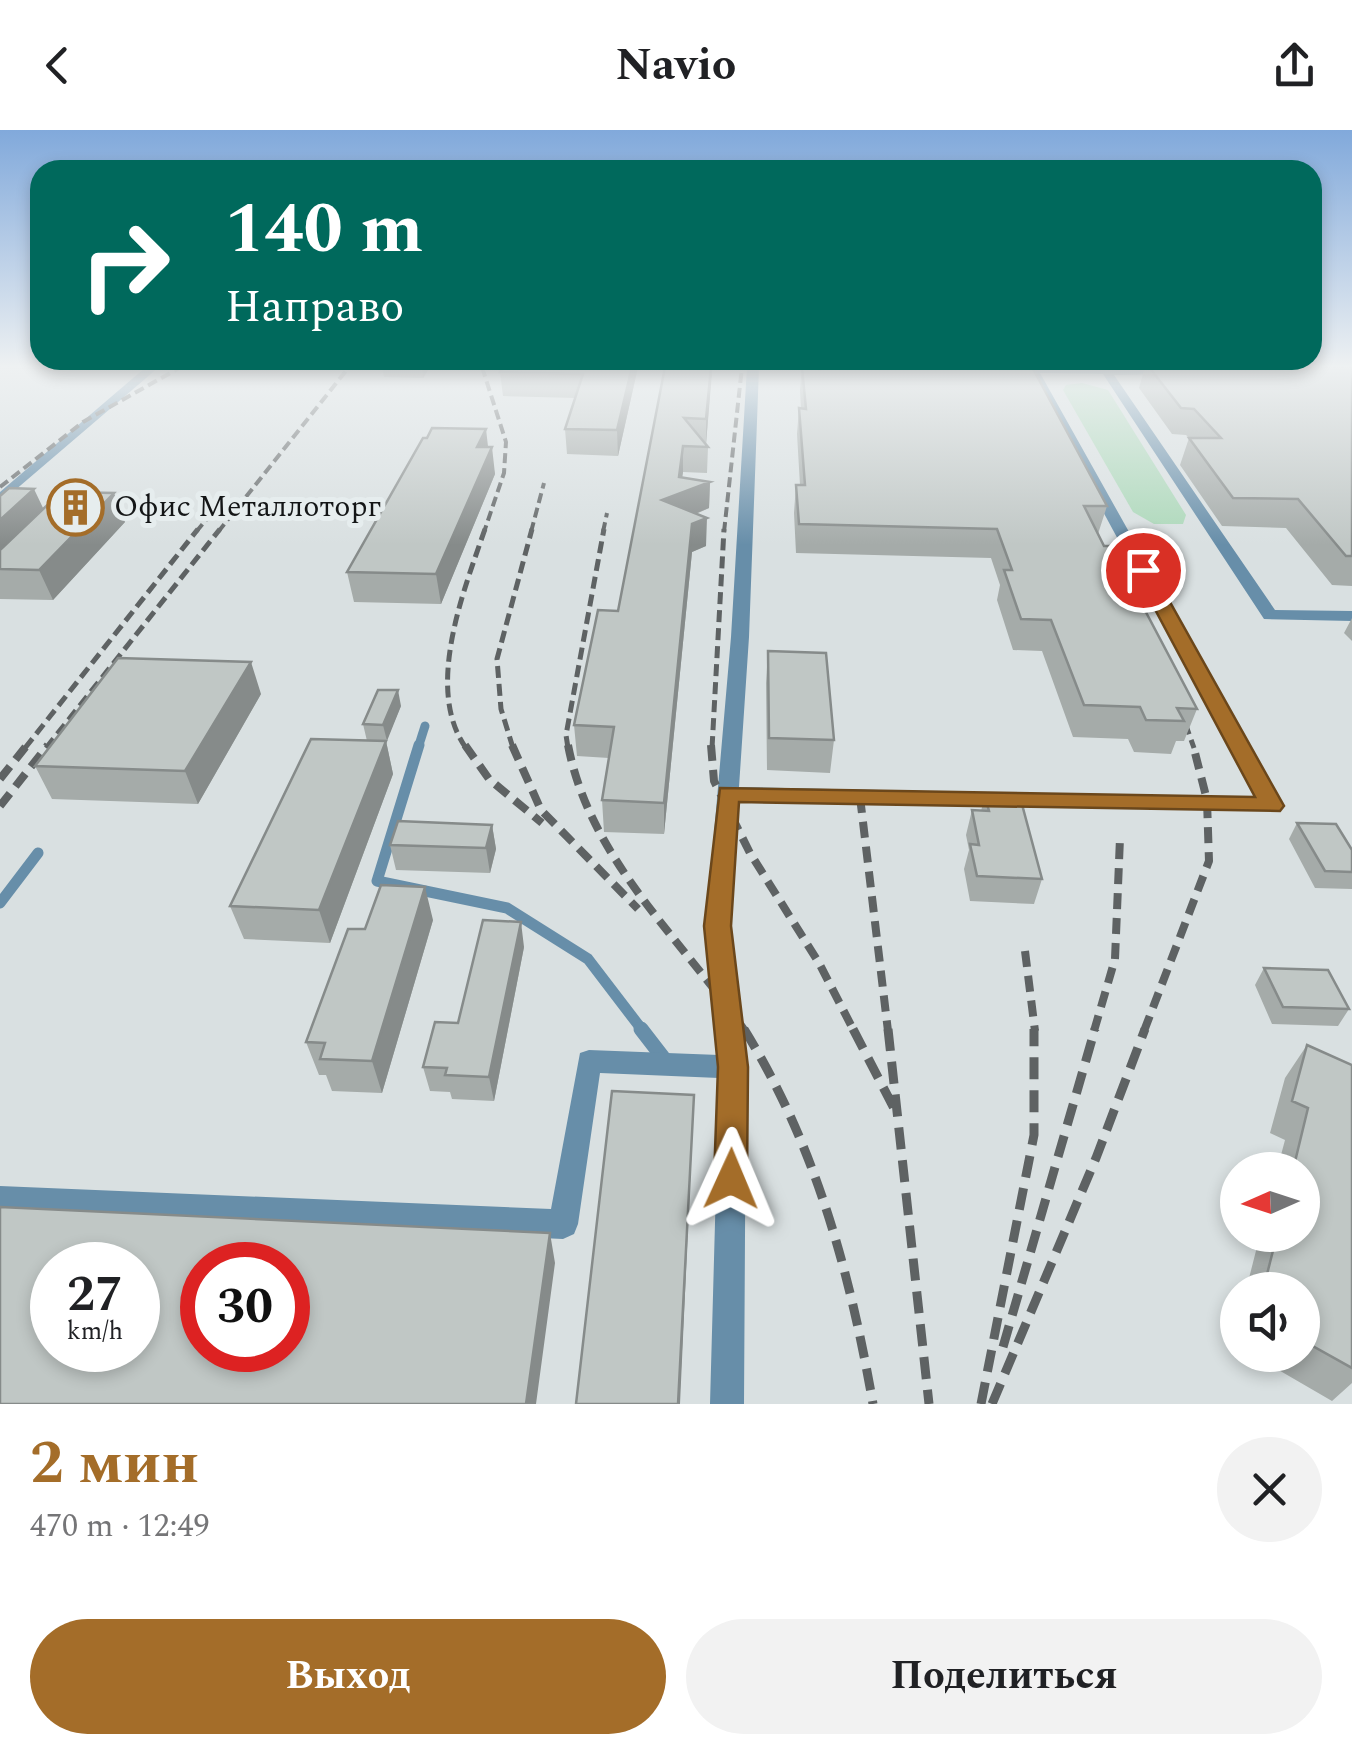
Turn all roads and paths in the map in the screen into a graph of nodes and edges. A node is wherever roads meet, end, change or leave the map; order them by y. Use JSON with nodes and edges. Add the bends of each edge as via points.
{"nodes":[{"id":1,"x":84,"y":426,"type":"edge"},
{"id":2,"x":749,"y":426,"type":"edge"},
{"id":3,"x":1057,"y":426,"type":"edge"},
{"id":4,"x":1143,"y":426,"type":"edge"},
{"id":5,"x":0,"y":499,"type":"edge"},
{"id":6,"x":1352,"y":616,"type":"edge"},
{"id":7,"x":425,"y":726,"type":"dead end"},
{"id":8,"x":728,"y":794,"type":"junction"},
{"id":9,"x":38,"y":854,"type":"dead end"},
{"id":10,"x":0,"y":903,"type":"edge"},
{"id":11,"x":669,"y":1064,"type":"junction"},
{"id":12,"x":733,"y":1067,"type":"junction"},
{"id":13,"x":0,"y":1200,"type":"edge"},
{"id":14,"x":727,"y":1404,"type":"edge"}],
"edges":[{"from":1,"to":5,"type":"street"},
{"from":2,"to":8,"type":"street"},
{"from":3,"to":8,"type":"street","via":[[1272,806]]},
{"from":4,"to":6,"type":"street","via":[[1270,615]]},
{"from":7,"to":11,"type":"lane","via":[[377,881],[506,908],[588,960]]},
{"from":8,"to":12,"type":"street","via":[[718,926]]},
{"from":9,"to":10,"type":"lane"},
{"from":11,"to":12,"type":"street"},
{"from":11,"to":13,"type":"street","via":[[589,1061],[563,1224]]},
{"from":12,"to":14,"type":"street"}]}
